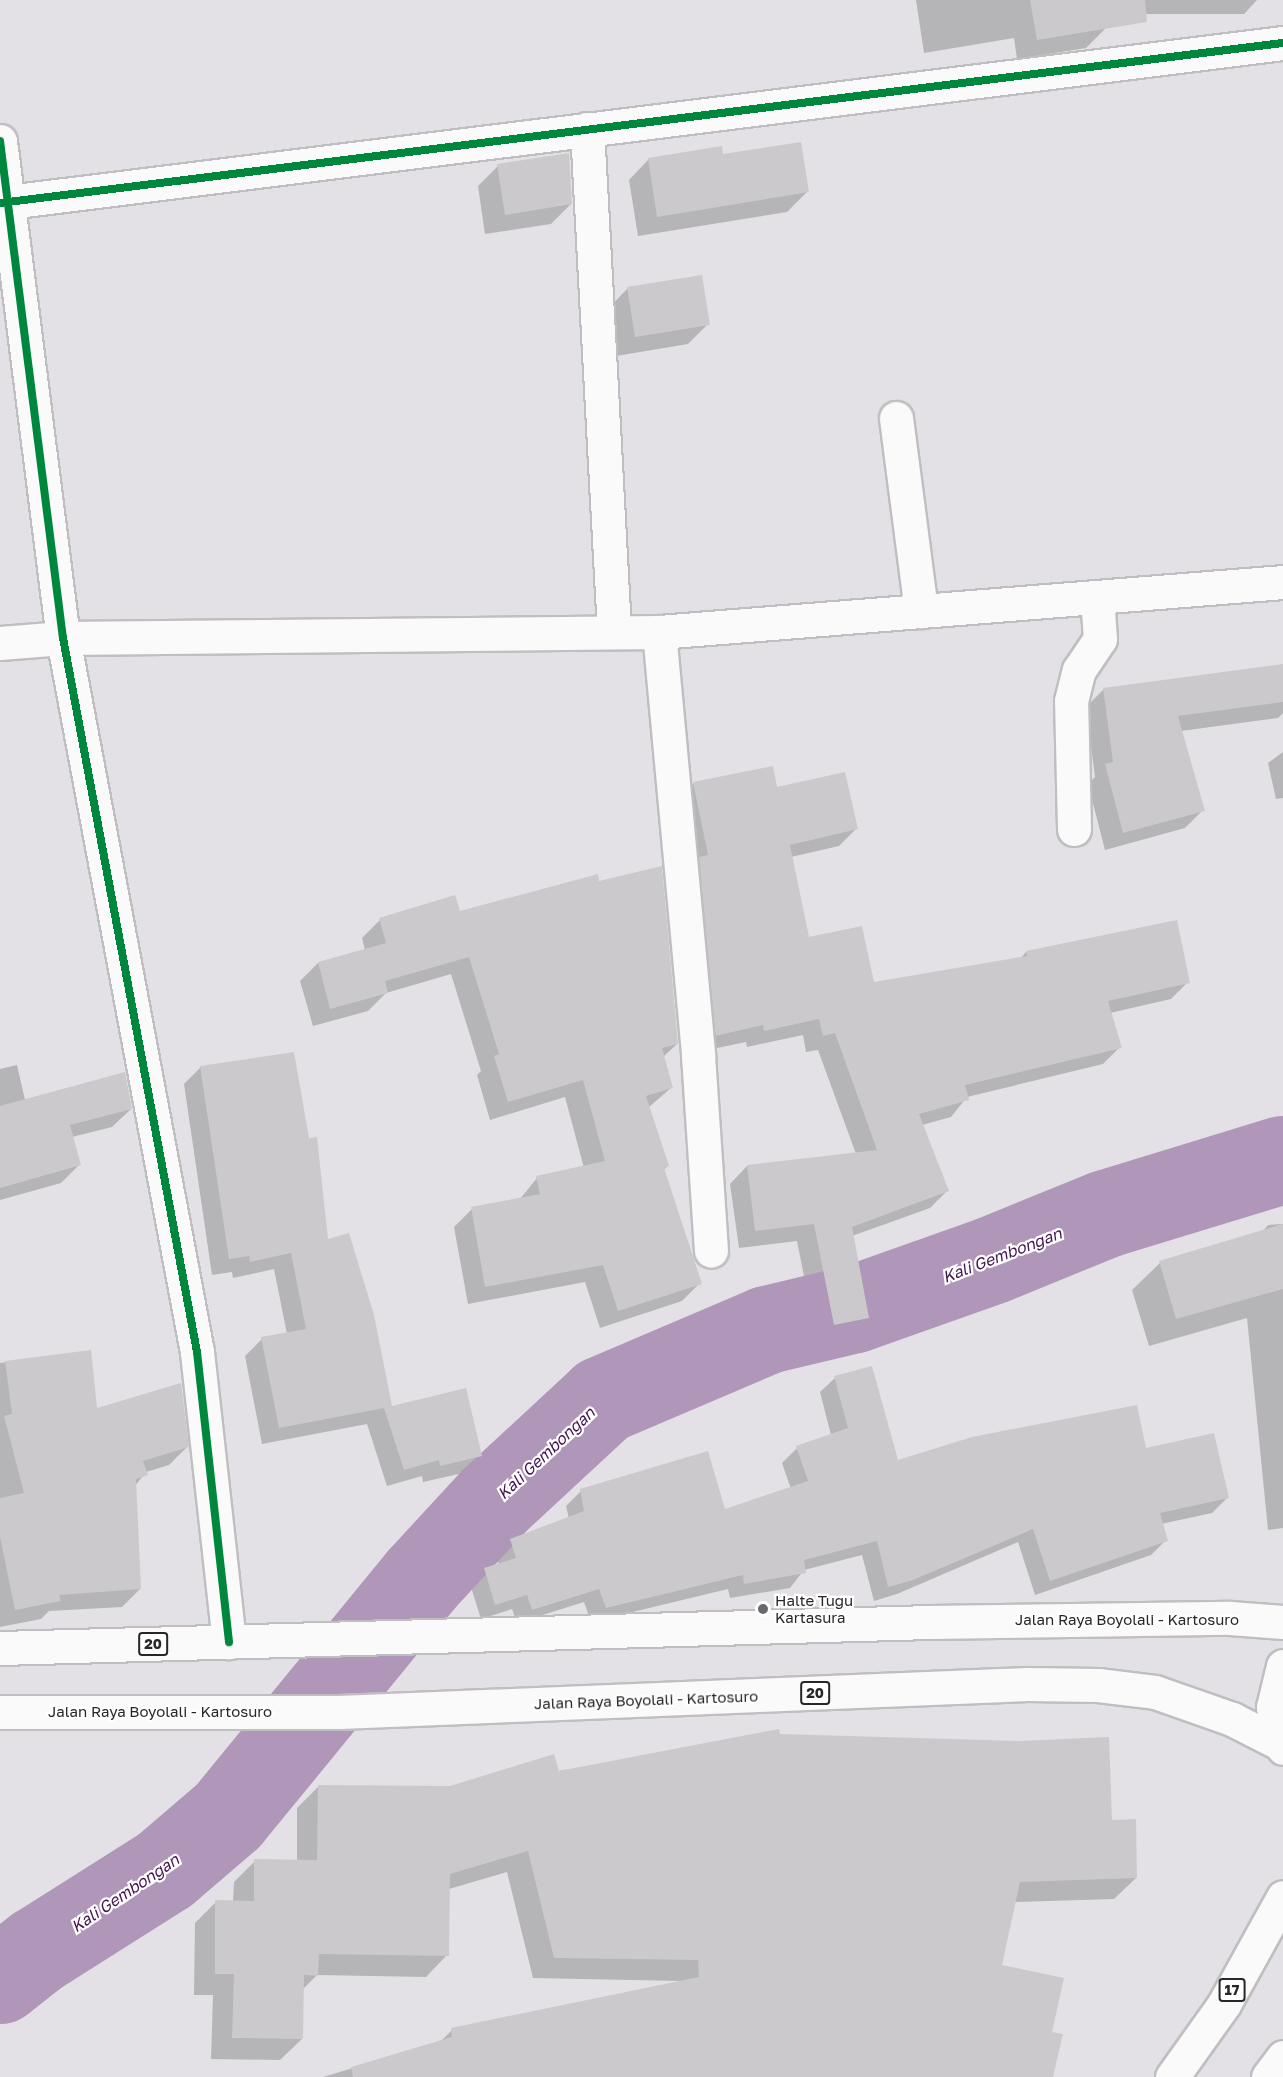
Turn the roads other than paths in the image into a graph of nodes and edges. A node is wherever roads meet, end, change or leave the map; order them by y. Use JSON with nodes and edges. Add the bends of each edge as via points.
{"nodes":[{"id":1,"x":1283,"y":43,"type":"edge"},
{"id":2,"x":587,"y":129,"type":"junction"},
{"id":3,"x":0,"y":141,"type":"edge"},
{"id":4,"x":4,"y":202,"type":"edge"},
{"id":5,"x":896,"y":418,"type":"dead end"},
{"id":6,"x":1283,"y":582,"type":"edge"},
{"id":7,"x":1096,"y":597,"type":"junction"},
{"id":8,"x":921,"y":611,"type":"junction"},
{"id":9,"x":614,"y":632,"type":"junction"},
{"id":10,"x":659,"y":632,"type":"junction"},
{"id":11,"x":63,"y":638,"type":"junction"},
{"id":12,"x":0,"y":643,"type":"edge"},
{"id":13,"x":1074,"y":829,"type":"dead end"},
{"id":14,"x":711,"y":1251,"type":"dead end"},
{"id":15,"x":1283,"y":1622,"type":"edge"},
{"id":16,"x":229,"y":1642,"type":"junction"},
{"id":17,"x":0,"y":1648,"type":"edge"},
{"id":18,"x":1283,"y":1666,"type":"edge"},
{"id":19,"x":0,"y":1712,"type":"edge"},
{"id":20,"x":1282,"y":1746,"type":"edge"},
{"id":21,"x":1283,"y":1897,"type":"edge"},
{"id":22,"x":1283,"y":2057,"type":"edge"},
{"id":23,"x":1172,"y":2077,"type":"edge"},
{"id":24,"x":1268,"y":2077,"type":"edge"}],
"edges":[{"from":1,"to":2,"type":"main road"},
{"from":2,"to":4,"type":"main road"},
{"from":2,"to":9,"type":"main road"},
{"from":3,"to":4,"type":"main road"},
{"from":4,"to":11,"type":"main road"},
{"from":5,"to":8,"type":"main road"},
{"from":6,"to":7,"type":"main road"},
{"from":7,"to":8,"type":"main road"},
{"from":7,"to":13,"type":"main road","via":[[1100,639],[1079,670],[1071,701]]},
{"from":8,"to":10,"type":"main road"},
{"from":9,"to":10,"type":"main road"},
{"from":9,"to":11,"type":"main road"},
{"from":10,"to":14,"type":"main road","via":[[698,1055]]},
{"from":11,"to":12,"type":"main road"},
{"from":11,"to":16,"type":"main road","via":[[197,1352]]},
{"from":15,"to":16,"type":"main road","name":"Jalan Raya Boyolali - Kartosuro","number":"20","via":[[1230,1618],[929,1622],[406,1640]]},
{"from":16,"to":17,"type":"main road","name":"Jalan Raya Boyolali - Kartosuro","number":"20"},
{"from":18,"to":20,"type":"main road","via":[[1273,1707]]},
{"from":19,"to":20,"type":"main road","name":"Jalan Raya Boyolali - Kartosuro","number":"20","via":[[339,1712],[1027,1684],[1098,1685],[1164,1695],[1232,1719]]},
{"from":21,"to":23,"type":"main road","number":"17","via":[[1224,2004]]},
{"from":22,"to":24,"type":"main road"}]}
